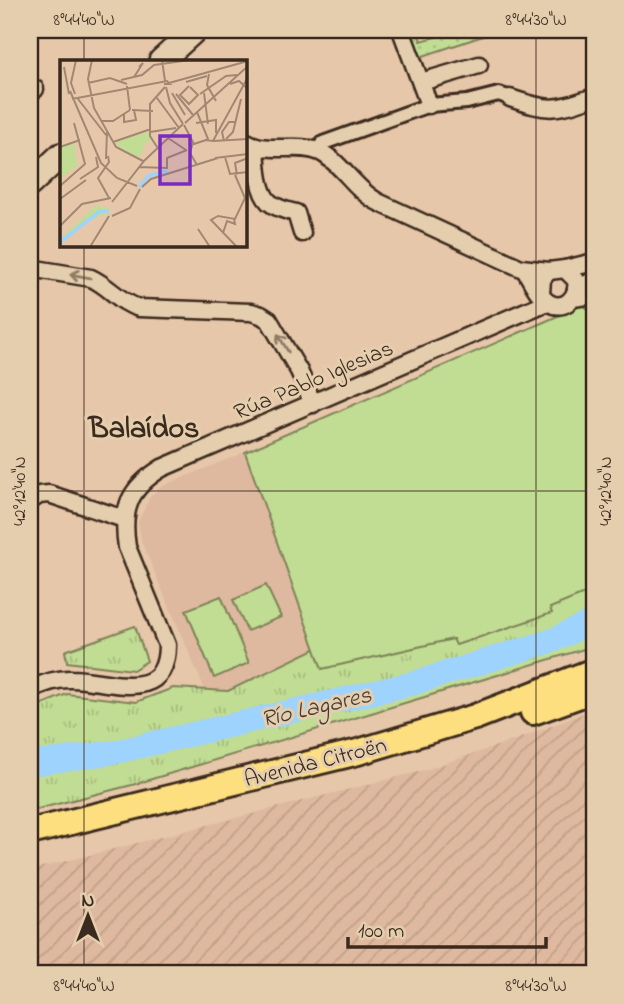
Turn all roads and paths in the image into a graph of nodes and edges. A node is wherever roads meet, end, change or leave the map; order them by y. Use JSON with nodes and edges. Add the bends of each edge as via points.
{"nodes":[{"id":1,"x":195,"y":30,"type":"edge"},
{"id":2,"x":401,"y":30,"type":"edge"},
{"id":3,"x":166,"y":60,"type":"edge"},
{"id":4,"x":479,"y":65,"type":"dead end"},
{"id":5,"x":421,"y":82,"type":"junction"},
{"id":6,"x":510,"y":97,"type":"joint"},
{"id":7,"x":594,"y":97,"type":"edge"},
{"id":8,"x":429,"y":105,"type":"junction"},
{"id":9,"x":251,"y":143,"type":"edge"},
{"id":10,"x":317,"y":150,"type":"junction"},
{"id":11,"x":60,"y":156,"type":"edge"},
{"id":12,"x":30,"y":184,"type":"edge"},
{"id":13,"x":302,"y":233,"type":"dead end"},
{"id":14,"x":594,"y":262,"type":"edge"},
{"id":15,"x":30,"y":268,"type":"edge"},
{"id":16,"x":525,"y":270,"type":"junction"},
{"id":17,"x":557,"y":270,"type":"junction"},
{"id":18,"x":594,"y":280,"type":"edge"},
{"id":19,"x":575,"y":294,"type":"junction"},
{"id":20,"x":594,"y":295,"type":"edge"},
{"id":21,"x":544,"y":298,"type":"junction"},
{"id":22,"x":313,"y":404,"type":"junction"},
{"id":23,"x":30,"y":499,"type":"edge"},
{"id":24,"x":124,"y":519,"type":"junction"},
{"id":25,"x":594,"y":671,"type":"edge"},
{"id":26,"x":30,"y":690,"type":"edge"},
{"id":27,"x":594,"y":690,"type":"edge"},
{"id":28,"x":30,"y":832,"type":"edge"},
{"id":29,"x":30,"y":849,"type":"edge"}],
"edges":[{"from":1,"to":3,"type":"main road"},
{"from":2,"to":5,"type":"street"},
{"from":4,"to":5,"type":"street"},
{"from":5,"to":8,"type":"street"},
{"from":6,"to":7,"type":"street","via":[[554,109]]},
{"from":6,"to":8,"type":"street","via":[[499,94]]},
{"from":8,"to":10,"type":"street","via":[[323,143]]},
{"from":9,"to":10,"type":"street"},
{"from":9,"to":13,"type":"street","via":[[267,200],[296,213]]},
{"from":10,"to":16,"type":"street","via":[[367,196]]},
{"from":11,"to":12,"type":"main road"},
{"from":14,"to":17,"type":"street"},
{"from":22,"to":15,"type":"street","one_way":true,"via":[[299,370],[261,314],[131,306],[91,278]]},
{"from":16,"to":17,"type":"street"},
{"from":16,"to":21,"type":"street"},
{"from":17,"to":19,"type":"street","via":[[576,280]]},
{"from":17,"to":21,"type":"street","via":[[542,279]]},
{"from":18,"to":19,"type":"street"},
{"from":19,"to":20,"type":"street"},
{"from":19,"to":21,"type":"street","via":[[564,304]]},
{"from":21,"to":22,"type":"street","name":"Rúa Pablo Iglesias"},
{"from":22,"to":24,"type":"street","name":"Rúa Pablo Iglesias","via":[[149,475],[137,487]]},
{"from":23,"to":24,"type":"street","via":[[49,494]]},
{"from":24,"to":26,"type":"street","via":[[127,547],[167,645],[158,676],[140,686],[74,679]]},
{"from":25,"to":28,"type":"main road","name":"Avenida Citroën","via":[[475,717],[358,752]]},
{"from":27,"to":29,"type":"main road","name":"Avenida Citroën","via":[[436,746]]}]}
